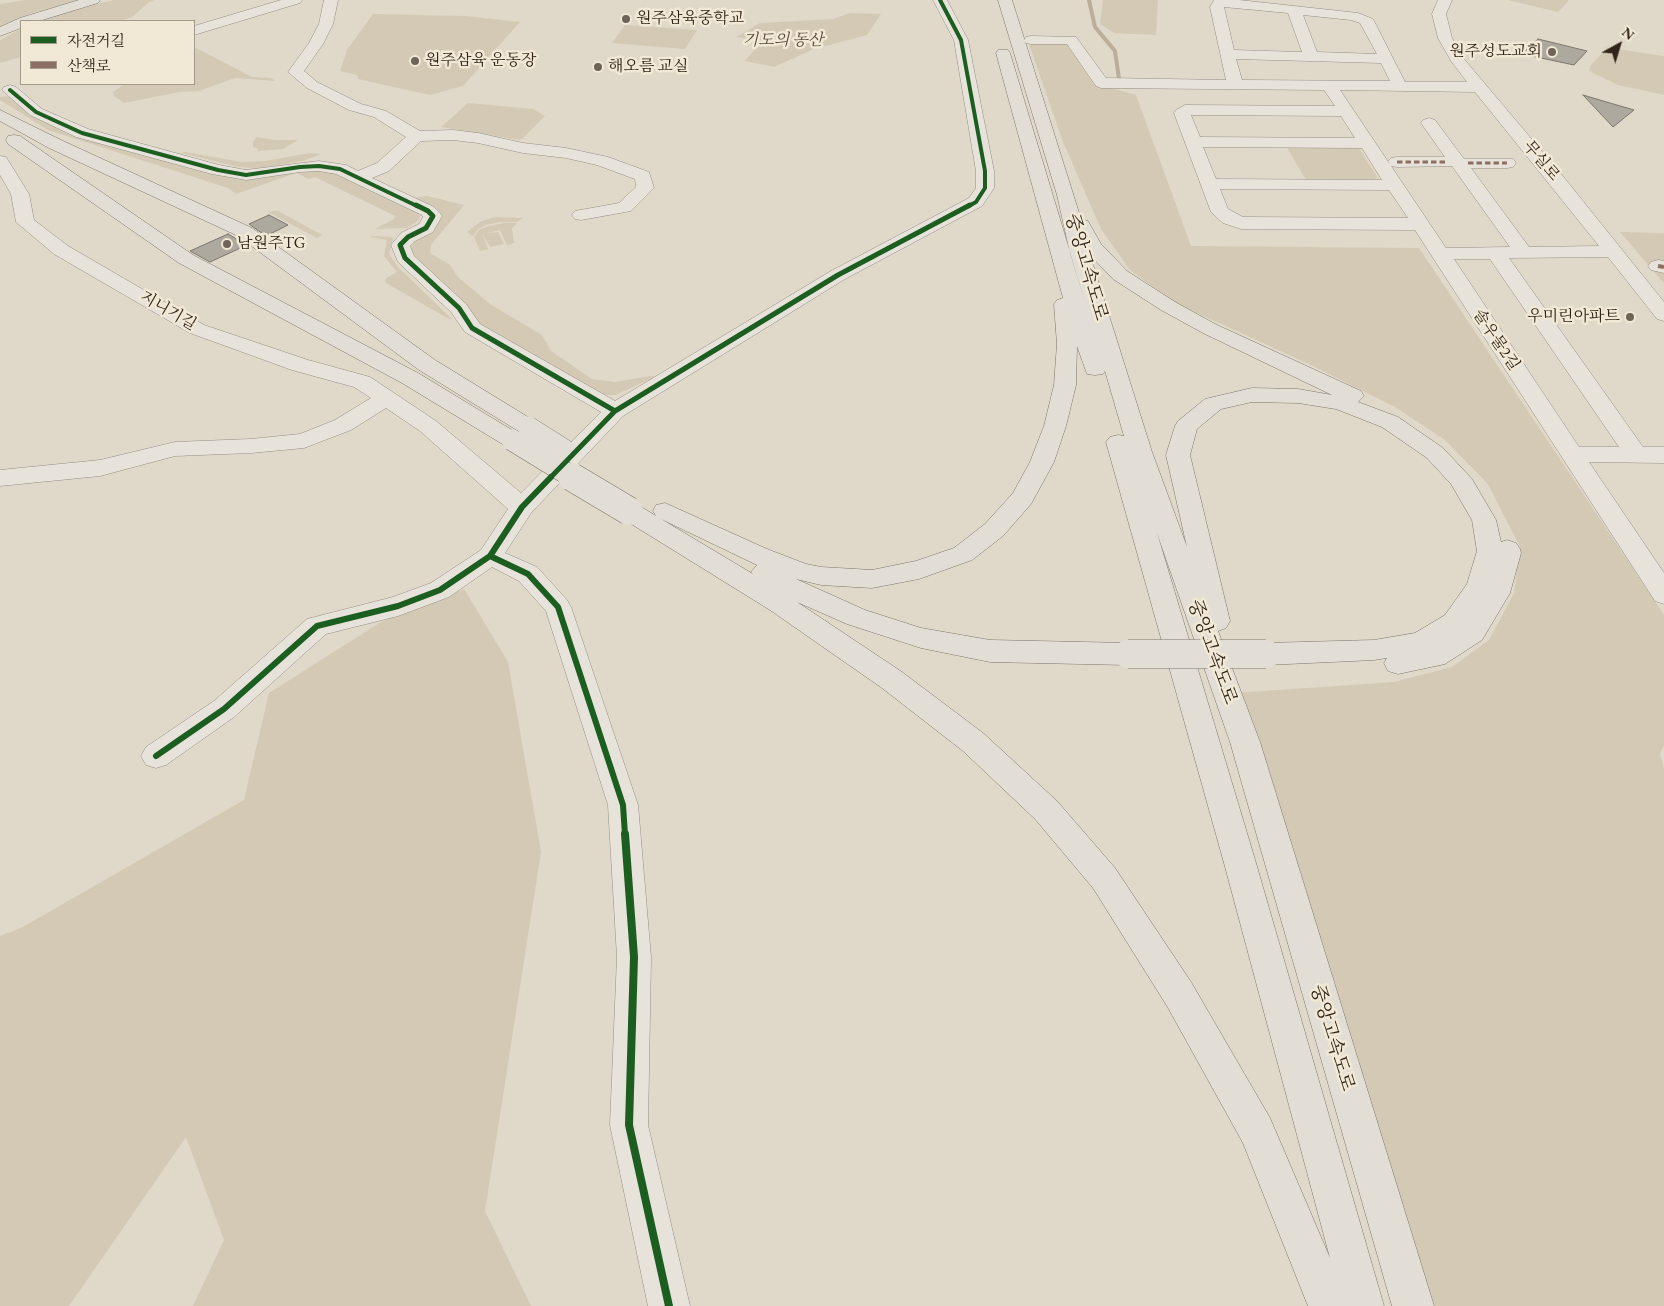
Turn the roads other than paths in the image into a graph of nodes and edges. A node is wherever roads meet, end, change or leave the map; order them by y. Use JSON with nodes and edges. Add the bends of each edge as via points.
{"nodes":[{"id":1,"x":93,"y":0,"type":"edge"},
{"id":2,"x":294,"y":0,"type":"edge"},
{"id":3,"x":330,"y":0,"type":"edge"},
{"id":4,"x":940,"y":0,"type":"edge"},
{"id":5,"x":1005,"y":0,"type":"edge"},
{"id":6,"x":1445,"y":0,"type":"edge"},
{"id":7,"x":1294,"y":10,"type":"junction"},
{"id":8,"x":29,"y":20,"type":"edge"},
{"id":9,"x":20,"y":23,"type":"edge"},
{"id":10,"x":195,"y":31,"type":"edge"},
{"id":11,"x":0,"y":32,"type":"edge"},
{"id":12,"x":998,"y":36,"type":"dead end"},
{"id":13,"x":1032,"y":40,"type":"dead end"},
{"id":14,"x":1227,"y":54,"type":"junction"},
{"id":15,"x":1311,"y":56,"type":"junction"},
{"id":16,"x":1387,"y":59,"type":"junction"},
{"id":17,"x":1235,"y":85,"type":"junction"},
{"id":18,"x":1329,"y":85,"type":"junction"},
{"id":19,"x":1400,"y":86,"type":"junction"},
{"id":20,"x":1478,"y":87,"type":"junction"},
{"id":21,"x":12,"y":90,"type":"edge"},
{"id":22,"x":1345,"y":110,"type":"junction"},
{"id":23,"x":0,"y":115,"type":"edge"},
{"id":24,"x":1429,"y":123,"type":"dead end"},
{"id":25,"x":0,"y":132,"type":"edge"},
{"id":26,"x":417,"y":136,"type":"junction"},
{"id":27,"x":1194,"y":142,"type":"junction"},
{"id":28,"x":1367,"y":143,"type":"junction"},
{"id":29,"x":0,"y":162,"type":"edge"},
{"id":30,"x":1397,"y":162,"type":"dead end"},
{"id":31,"x":1448,"y":162,"type":"dead end"},
{"id":32,"x":1507,"y":162,"type":"dead end"},
{"id":33,"x":1468,"y":163,"type":"dead end"},
{"id":34,"x":358,"y":178,"type":"junction"},
{"id":35,"x":1211,"y":184,"type":"junction"},
{"id":36,"x":1395,"y":185,"type":"junction"},
{"id":37,"x":1066,"y":195,"type":"junction"},
{"id":38,"x":581,"y":215,"type":"dead end"},
{"id":39,"x":1419,"y":224,"type":"junction"},
{"id":40,"x":1612,"y":251,"type":"junction"},
{"id":41,"x":1523,"y":252,"type":"junction"},
{"id":42,"x":1496,"y":253,"type":"junction"},
{"id":43,"x":1439,"y":254,"type":"junction"},
{"id":44,"x":1060,"y":255,"type":"junction"},
{"id":45,"x":1664,"y":315,"type":"edge"},
{"id":46,"x":386,"y":398,"type":"junction"},
{"id":47,"x":615,"y":410,"type":"junction"},
{"id":48,"x":520,"y":433,"type":"junction"},
{"id":49,"x":1572,"y":454,"type":"junction"},
{"id":50,"x":1636,"y":454,"type":"junction"},
{"id":51,"x":1664,"y":455,"type":"edge"},
{"id":52,"x":0,"y":478,"type":"edge"},
{"id":53,"x":522,"y":507,"type":"junction"},
{"id":54,"x":646,"y":507,"type":"junction"},
{"id":55,"x":490,"y":556,"type":"junction"},
{"id":56,"x":1664,"y":594,"type":"edge"},
{"id":57,"x":780,"y":603,"type":"junction"},
{"id":58,"x":1267,"y":660,"type":"junction"},
{"id":59,"x":1132,"y":662,"type":"junction"},
{"id":60,"x":1245,"y":742,"type":"junction"},
{"id":61,"x":156,"y":756,"type":"dead end"},
{"id":62,"x":669,"y":1306,"type":"edge"},
{"id":63,"x":1329,"y":1306,"type":"edge"},
{"id":64,"x":1363,"y":1306,"type":"edge"},
{"id":65,"x":1413,"y":1306,"type":"edge"}],
"edges":[{"from":1,"to":8,"type":"highway"},
{"from":2,"to":10,"type":"street"},
{"from":3,"to":26,"type":"street","via":[[326,24],[296,72],[312,85],[354,107],[380,114]]},
{"from":4,"to":47,"type":"street","via":[[967,40],[985,171],[985,188],[976,202],[838,275]]},
{"from":5,"to":37,"type":"highway","name":"중앙고속도로"},
{"from":6,"to":20,"type":"street","name":"무실로","via":[[1439,14],[1445,38]]},
{"from":7,"to":14,"type":"street","via":[[1219,2],[1217,7]]},
{"from":7,"to":15,"type":"street"},
{"from":7,"to":16,"type":"street","via":[[1365,20]]},
{"from":9,"to":11,"type":"highway"},
{"from":12,"to":44,"type":"highway","name":"중앙고속도로"},
{"from":13,"to":17,"type":"street","via":[[1071,40],[1101,83]]},
{"from":14,"to":15,"type":"street"},
{"from":14,"to":17,"type":"street"},
{"from":15,"to":16,"type":"street"},
{"from":16,"to":19,"type":"street"},
{"from":17,"to":18,"type":"street"},
{"from":18,"to":19,"type":"street"},
{"from":18,"to":22,"type":"street","name":"솔우물2길"},
{"from":19,"to":20,"type":"street"},
{"from":20,"to":40,"type":"street","name":"무실로"},
{"from":21,"to":34,"type":"street","via":[[36,112],[82,133],[218,170],[246,175],[319,166],[340,169]]},
{"from":22,"to":27,"type":"street","via":[[1185,110],[1182,114]]},
{"from":22,"to":28,"type":"street","name":"솔우물2길"},
{"from":23,"to":48,"type":"highway","via":[[54,144],[245,232]]},
{"from":24,"to":41,"type":"street"},
{"from":25,"to":48,"type":"highway","via":[[186,259]]},
{"from":26,"to":34,"type":"street","via":[[382,167]]},
{"from":26,"to":38,"type":"street","via":[[470,137],[566,153],[602,161],[643,176],[645,188],[624,207]]},
{"from":27,"to":28,"type":"street"},
{"from":27,"to":35,"type":"street"},
{"from":28,"to":36,"type":"street","name":"솔우물2길"},
{"from":29,"to":46,"type":"street","name":"지니기길","via":[[20,194],[25,222],[62,250],[197,329],[300,365],[362,382]]},
{"from":30,"to":31,"type":"street"},
{"from":32,"to":33,"type":"street"},
{"from":34,"to":47,"type":"street","via":[[433,216],[426,228],[400,245],[404,258],[458,308],[472,328]]},
{"from":35,"to":36,"type":"street"},
{"from":35,"to":39,"type":"street","via":[[1220,212],[1241,223]]},
{"from":36,"to":39,"type":"street","name":"솔우물2길"},
{"from":37,"to":58,"type":"highway","via":[[1093,248],[1120,275],[1210,329],[1396,416],[1444,449],[1473,478],[1498,519],[1508,553],[1497,593],[1472,633],[1435,657],[1383,665],[1313,668]]},
{"from":37,"to":60,"type":"highway","name":"중앙고속도로","via":[[1080,253],[1140,452]]},
{"from":39,"to":43,"type":"street","name":"솔우물2길"},
{"from":40,"to":41,"type":"street"},
{"from":40,"to":45,"type":"street","name":"무실로"},
{"from":41,"to":42,"type":"street"},
{"from":42,"to":43,"type":"street"},
{"from":42,"to":50,"type":"street"},
{"from":43,"to":49,"type":"street","name":"솔우물2길"},
{"from":44,"to":54,"type":"highway","via":[[1066,352],[1065,385],[1055,426],[1042,462],[1022,498],[994,530],[963,554],[919,570],[872,579],[821,576],[758,555]]},
{"from":44,"to":64,"type":"highway","name":"중앙고속도로","via":[[1123,458],[1240,863]]},
{"from":46,"to":52,"type":"street","via":[[343,425],[304,441],[174,449],[100,468]]},
{"from":46,"to":53,"type":"street","name":"지니기길","via":[[428,426]]},
{"from":47,"to":53,"type":"street"},
{"from":48,"to":54,"type":"highway","bridge":true},
{"from":49,"to":50,"type":"street"},
{"from":49,"to":56,"type":"street","name":"솔우물2길"},
{"from":50,"to":51,"type":"street"},
{"from":53,"to":55,"type":"street"},
{"from":54,"to":57,"type":"highway"},
{"from":54,"to":59,"type":"highway","via":[[788,587],[856,618],[922,638],[990,651]]},
{"from":55,"to":61,"type":"street","via":[[440,590],[398,606],[317,626],[224,708]]},
{"from":55,"to":62,"type":"street","via":[[528,574],[558,607],[623,805],[634,957],[629,1125]]},
{"from":57,"to":59,"type":"highway","via":[[851,632],[923,651],[994,664],[1071,669]]},
{"from":57,"to":63,"type":"highway","via":[[892,680],[973,742],[1046,810],[1104,878],[1179,994],[1257,1131]]},
{"from":58,"to":59,"type":"highway"},
{"from":58,"to":60,"type":"highway","via":[[1421,642],[1454,622],[1479,587],[1490,551],[1484,520],[1460,479],[1435,453],[1390,422],[1341,403],[1298,396],[1252,395],[1213,404],[1186,426],[1178,455]]},
{"from":60,"to":65,"type":"highway","name":"중앙고속도로"}]}
